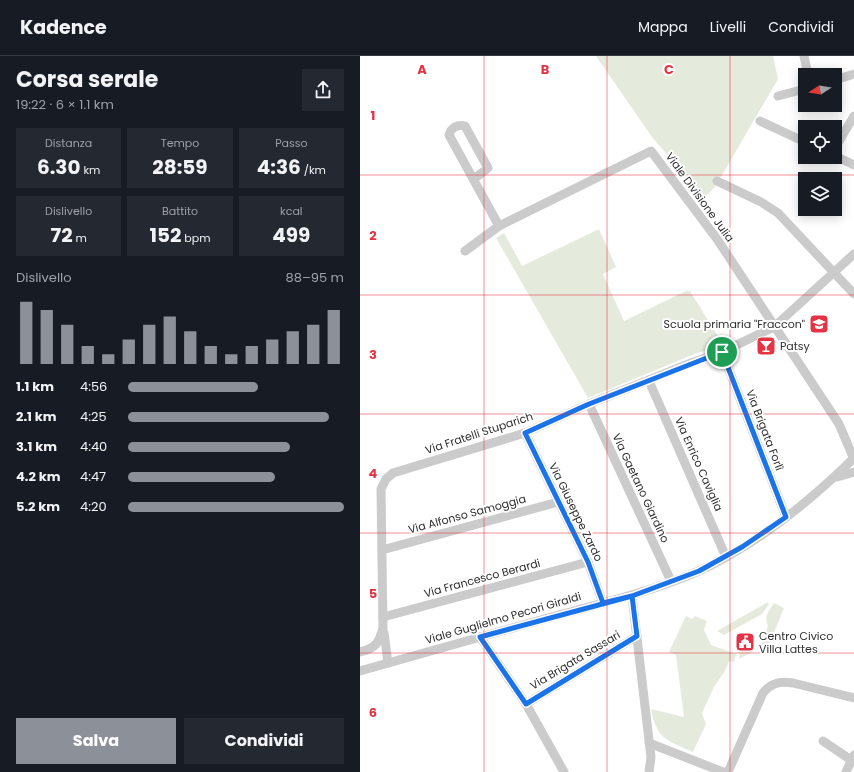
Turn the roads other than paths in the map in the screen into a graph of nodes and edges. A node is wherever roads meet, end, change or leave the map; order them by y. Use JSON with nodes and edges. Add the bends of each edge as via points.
{"nodes":[{"id":1,"x":804,"y":56,"type":"edge"},
{"id":2,"x":807,"y":68,"type":"edge"},
{"id":3,"x":854,"y":74,"type":"edge"},
{"id":4,"x":842,"y":78,"type":"edge"},
{"id":5,"x":798,"y":91,"type":"edge"},
{"id":6,"x":778,"y":96,"type":"dead end"},
{"id":7,"x":854,"y":116,"type":"edge"},
{"id":8,"x":760,"y":121,"type":"dead end"},
{"id":9,"x":842,"y":136,"type":"edge"},
{"id":10,"x":798,"y":139,"type":"edge"},
{"id":11,"x":842,"y":159,"type":"edge"},
{"id":12,"x":854,"y":165,"type":"edge"},
{"id":13,"x":474,"y":179,"type":"junction"},
{"id":14,"x":717,"y":181,"type":"dead end"},
{"id":15,"x":499,"y":226,"type":"junction"},
{"id":16,"x":465,"y":251,"type":"dead end"},
{"id":17,"x":854,"y":254,"type":"edge"},
{"id":18,"x":833,"y":273,"type":"junction"},
{"id":19,"x":854,"y":294,"type":"edge"},
{"id":20,"x":774,"y":326,"type":"junction"},
{"id":21,"x":722,"y":352,"type":"junction"},
{"id":22,"x":649,"y":381,"type":"junction"},
{"id":23,"x":589,"y":404,"type":"junction"},
{"id":24,"x":839,"y":424,"type":"junction"},
{"id":25,"x":525,"y":433,"type":"junction"},
{"id":26,"x":854,"y":438,"type":"edge"},
{"id":27,"x":853,"y":458,"type":"edge"},
{"id":28,"x":854,"y":472,"type":"edge"},
{"id":29,"x":835,"y":478,"type":"junction"},
{"id":30,"x":558,"y":502,"type":"junction"},
{"id":31,"x":786,"y":517,"type":"junction"},
{"id":32,"x":382,"y":550,"type":"junction"},
{"id":33,"x":726,"y":557,"type":"junction"},
{"id":34,"x":588,"y":562,"type":"junction"},
{"id":35,"x":671,"y":581,"type":"junction"},
{"id":36,"x":632,"y":596,"type":"junction"},
{"id":37,"x":603,"y":603,"type":"junction"},
{"id":38,"x":383,"y":617,"type":"junction"},
{"id":39,"x":383,"y":628,"type":"junction"},
{"id":40,"x":637,"y":636,"type":"junction"},
{"id":41,"x":480,"y":637,"type":"junction"},
{"id":42,"x":360,"y":652,"type":"edge"},
{"id":43,"x":388,"y":663,"type":"junction"},
{"id":44,"x":360,"y":671,"type":"edge"},
{"id":45,"x":854,"y":698,"type":"edge"},
{"id":46,"x":526,"y":704,"type":"junction"},
{"id":47,"x":823,"y":741,"type":"dead end"},
{"id":48,"x":649,"y":743,"type":"junction"},
{"id":49,"x":853,"y":757,"type":"edge"},
{"id":50,"x":564,"y":772,"type":"edge"},
{"id":51,"x":650,"y":772,"type":"edge"},
{"id":52,"x":723,"y":772,"type":"edge"},
{"id":53,"x":728,"y":772,"type":"edge"},
{"id":54,"x":846,"y":772,"type":"edge"}],
"edges":[{"from":1,"to":2,"type":"street"},
{"from":3,"to":4,"type":"street"},
{"from":5,"to":6,"type":"street"},
{"from":7,"to":9,"type":"street"},
{"from":8,"to":10,"type":"street"},
{"from":11,"to":12,"type":"street"},
{"from":13,"to":13,"type":"street","via":[[449,135],[455,127],[465,126],[488,168]]},
{"from":13,"to":15,"type":"street"},
{"from":14,"to":18,"type":"street","via":[[778,212]]},
{"from":15,"to":16,"type":"street"},
{"from":15,"to":20,"type":"street","name":"Viale Divisione Julia","via":[[651,151],[716,239]]},
{"from":17,"to":18,"type":"street","name":"Via Fratelli Stuparich"},
{"from":18,"to":19,"type":"street"},
{"from":18,"to":20,"type":"street","name":"Via Fratelli Stuparich"},
{"from":20,"to":21,"type":"street","name":"Via Fratelli Stuparich"},
{"from":20,"to":24,"type":"street","name":"Viale Divisione Julia"},
{"from":21,"to":22,"type":"street","name":"Via Fratelli Stuparich"},
{"from":21,"to":31,"type":"street","name":"Via Brigata Forlì"},
{"from":22,"to":23,"type":"street","name":"Via Fratelli Stuparich"},
{"from":22,"to":33,"type":"street","name":"Via Enrico Caviglia"},
{"from":23,"to":25,"type":"street","name":"Via Fratelli Stuparich"},
{"from":23,"to":35,"type":"street","name":"Via Gaetano Giardino"},
{"from":24,"to":26,"type":"street","name":"Viale Divisione Julia"},
{"from":24,"to":27,"type":"street","name":"Viale Divisione Julia"},
{"from":25,"to":30,"type":"street","name":"Via Giuseppe Zardo"},
{"from":25,"to":32,"type":"street","name":"Via Fratelli Stuparich","via":[[393,473],[381,489]]},
{"from":27,"to":29,"type":"street","name":"Viale Guglielmo Pecori Giraldi"},
{"from":28,"to":29,"type":"street","name":"Viale Guglielmo Pecori Giraldi"},
{"from":29,"to":31,"type":"street","name":"Viale Guglielmo Pecori Giraldi"},
{"from":30,"to":32,"type":"street","name":"Via Alfonso Samoggia"},
{"from":30,"to":34,"type":"street","name":"Via Giuseppe Zardo"},
{"from":31,"to":33,"type":"street","name":"Viale Guglielmo Pecori Giraldi"},
{"from":32,"to":38,"type":"street","name":"Via Fratelli Stuparich"},
{"from":33,"to":35,"type":"street","name":"Viale Guglielmo Pecori Giraldi","via":[[699,571]]},
{"from":34,"to":37,"type":"street","name":"Via Giuseppe Zardo"},
{"from":34,"to":38,"type":"street","name":"Via Francesco Berardi"},
{"from":35,"to":36,"type":"street","name":"Viale Guglielmo Pecori Giraldi"},
{"from":36,"to":37,"type":"street","name":"Viale Guglielmo Pecori Giraldi"},
{"from":36,"to":40,"type":"street"},
{"from":37,"to":41,"type":"street","name":"Viale Guglielmo Pecori Giraldi"},
{"from":38,"to":39,"type":"street","name":"Via Fratelli Stuparich"},
{"from":39,"to":42,"type":"street","name":"Via Fratelli Stuparich","via":[[380,642],[376,647]]},
{"from":39,"to":43,"type":"street"},
{"from":40,"to":46,"type":"street","name":"Via Brigata Sassari"},
{"from":40,"to":48,"type":"street"},
{"from":41,"to":43,"type":"street","name":"Viale Guglielmo Pecori Giraldi"},
{"from":41,"to":46,"type":"street"},
{"from":43,"to":44,"type":"street","name":"Viale Guglielmo Pecori Giraldi"},
{"from":45,"to":53,"type":"street","via":[[783,681],[767,687]]},
{"from":46,"to":50,"type":"street"},
{"from":47,"to":49,"type":"street"},
{"from":48,"to":51,"type":"street"},
{"from":48,"to":52,"type":"street"},
{"from":49,"to":54,"type":"street"}]}
